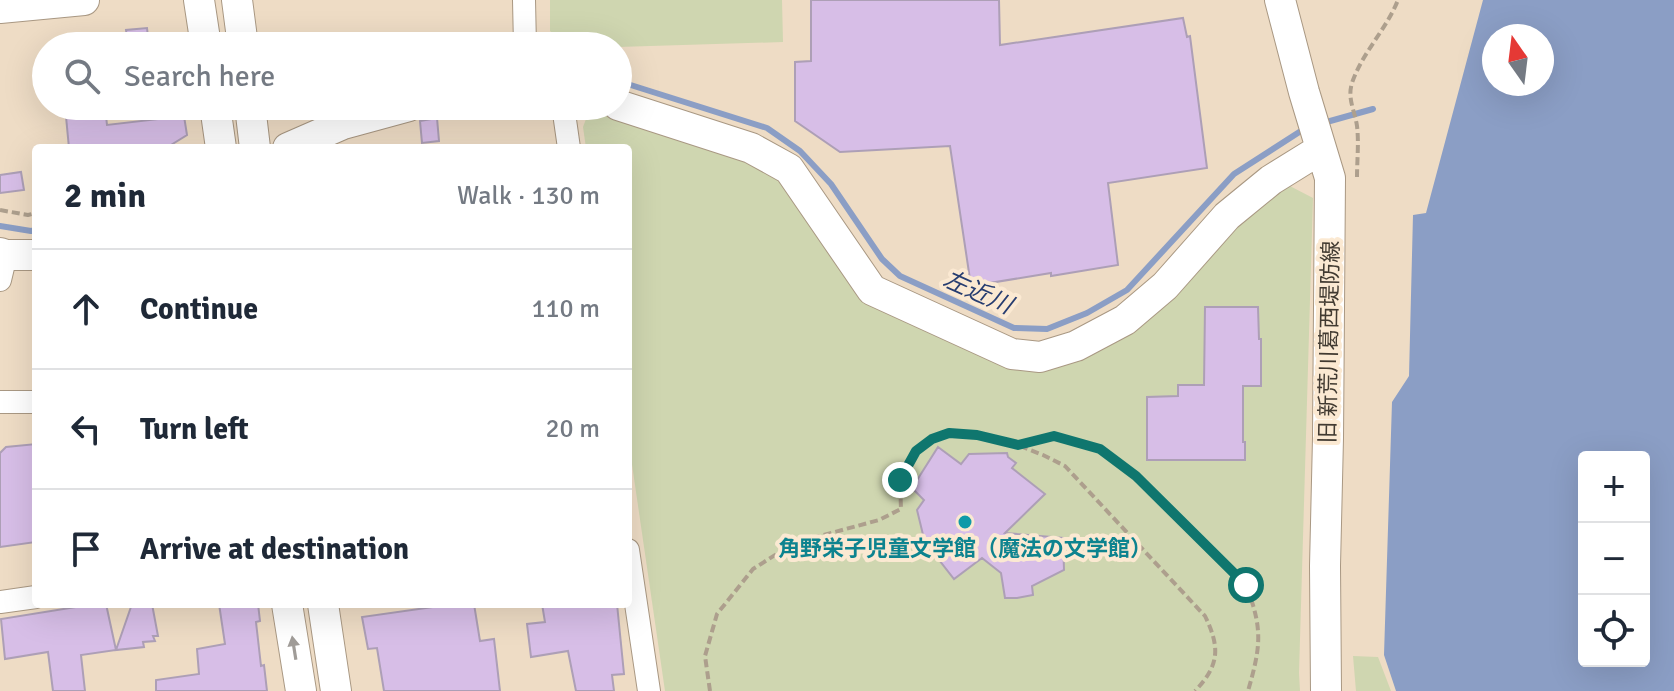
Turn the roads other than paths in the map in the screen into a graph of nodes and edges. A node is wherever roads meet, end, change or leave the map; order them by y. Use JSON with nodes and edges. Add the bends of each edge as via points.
{"nodes":[{"id":1,"x":84,"y":0,"type":"edge"},
{"id":2,"x":199,"y":0,"type":"edge"},
{"id":3,"x":237,"y":0,"type":"edge"},
{"id":4,"x":524,"y":0,"type":"edge"},
{"id":5,"x":1280,"y":0,"type":"edge"},
{"id":6,"x":0,"y":8,"type":"edge"},
{"id":7,"x":204,"y":32,"type":"edge"},
{"id":8,"x":241,"y":32,"type":"edge"},
{"id":9,"x":525,"y":32,"type":"edge"},
{"id":10,"x":632,"y":110,"type":"edge"},
{"id":11,"x":217,"y":120,"type":"edge"},
{"id":12,"x":252,"y":120,"type":"edge"},
{"id":13,"x":358,"y":120,"type":"edge"},
{"id":14,"x":565,"y":120,"type":"edge"},
{"id":15,"x":220,"y":144,"type":"edge"},
{"id":16,"x":255,"y":144,"type":"edge"},
{"id":17,"x":297,"y":144,"type":"edge"},
{"id":18,"x":568,"y":144,"type":"edge"},
{"id":19,"x":1321,"y":149,"type":"junction"},
{"id":20,"x":0,"y":402,"type":"edge"},
{"id":21,"x":32,"y":402,"type":"edge"},
{"id":22,"x":632,"y":577,"type":"edge"},
{"id":23,"x":32,"y":598,"type":"edge"},
{"id":24,"x":0,"y":602,"type":"edge"},
{"id":25,"x":288,"y":608,"type":"edge"},
{"id":26,"x":324,"y":608,"type":"edge"},
{"id":27,"x":301,"y":691,"type":"edge"},
{"id":28,"x":336,"y":691,"type":"edge"},
{"id":29,"x":649,"y":691,"type":"edge"},
{"id":30,"x":1326,"y":691,"type":"edge"}],
"edges":[{"from":1,"to":6,"type":"street"},
{"from":2,"to":7,"type":"street"},
{"from":3,"to":8,"type":"street"},
{"from":4,"to":9,"type":"street"},
{"from":5,"to":19,"type":"street","name":"旧 新荒川葛西堤防線"},
{"from":10,"to":19,"type":"street","via":[[751,148],[789,169],[872,290],[1012,354],[1040,357],[1076,346],[1125,320],[1165,286],[1227,216]]},
{"from":11,"to":15,"type":"street"},
{"from":12,"to":16,"type":"street"},
{"from":13,"to":17,"type":"street"},
{"from":14,"to":18,"type":"street"},
{"from":19,"to":30,"type":"street","name":"旧 新荒川葛西堤防線","via":[[1331,194]]},
{"from":20,"to":21,"type":"street"},
{"from":22,"to":29,"type":"street"},
{"from":23,"to":24,"type":"street"},
{"from":27,"to":25,"type":"street","one_way":true},
{"from":26,"to":28,"type":"street"}]}
